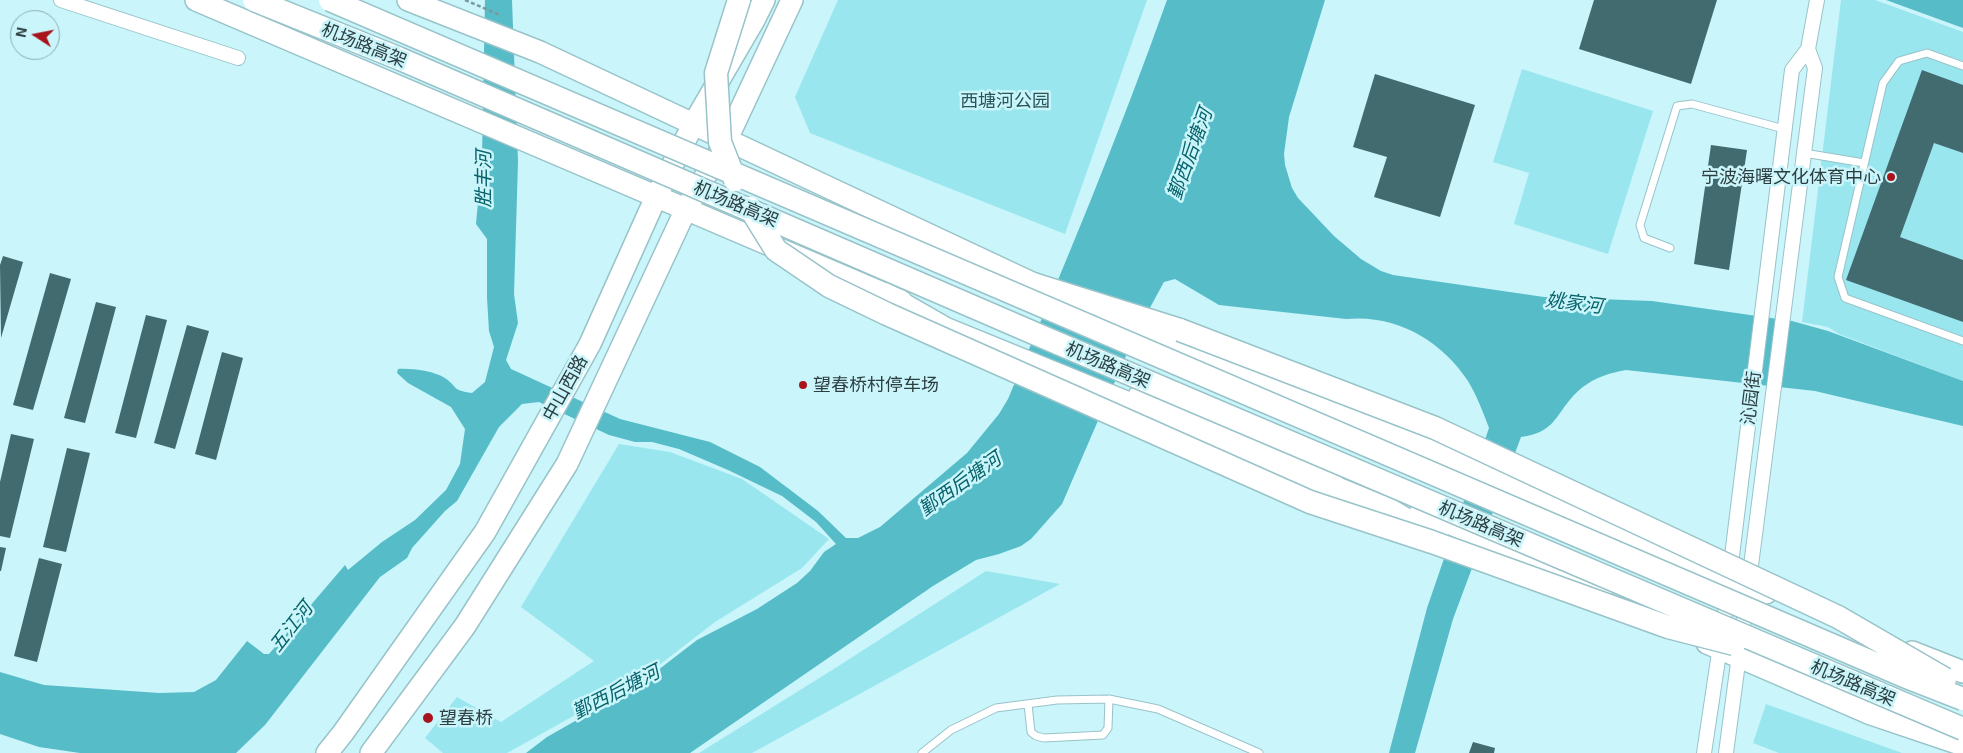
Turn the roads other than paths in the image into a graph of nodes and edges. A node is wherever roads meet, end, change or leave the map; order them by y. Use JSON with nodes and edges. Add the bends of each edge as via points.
{"nodes":[{"id":1,"x":61,"y":0,"type":"edge"},
{"id":2,"x":196,"y":0,"type":"edge"},
{"id":3,"x":254,"y":0,"type":"edge"},
{"id":4,"x":330,"y":0,"type":"edge"},
{"id":5,"x":408,"y":0,"type":"edge"},
{"id":6,"x":739,"y":0,"type":"edge"},
{"id":7,"x":764,"y":0,"type":"edge"},
{"id":8,"x":792,"y":0,"type":"edge"},
{"id":9,"x":1817,"y":0,"type":"edge"},
{"id":10,"x":1808,"y":48,"type":"junction"},
{"id":11,"x":238,"y":58,"type":"dead end"},
{"id":12,"x":1963,"y":66,"type":"edge"},
{"id":13,"x":694,"y":123,"type":"junction"},
{"id":14,"x":1784,"y":129,"type":"junction"},
{"id":15,"x":727,"y":140,"type":"junction"},
{"id":16,"x":1804,"y":152,"type":"junction"},
{"id":17,"x":1864,"y":163,"type":"junction"},
{"id":18,"x":656,"y":197,"type":"junction"},
{"id":19,"x":686,"y":209,"type":"junction"},
{"id":20,"x":1670,"y":248,"type":"dead end"},
{"id":21,"x":1030,"y":283,"type":"junction"},
{"id":22,"x":885,"y":294,"type":"junction"},
{"id":23,"x":1963,"y":341,"type":"edge"},
{"id":24,"x":1457,"y":550,"type":"junction"},
{"id":25,"x":1739,"y":583,"type":"junction"},
{"id":26,"x":1720,"y":650,"type":"junction"},
{"id":27,"x":1740,"y":658,"type":"junction"},
{"id":28,"x":1802,"y":661,"type":"junction"},
{"id":29,"x":1963,"y":672,"type":"edge"},
{"id":30,"x":1963,"y":690,"type":"edge"},
{"id":31,"x":1963,"y":698,"type":"edge"},
{"id":32,"x":1110,"y":699,"type":"junction"},
{"id":33,"x":1028,"y":704,"type":"junction"},
{"id":34,"x":1963,"y":729,"type":"edge"},
{"id":35,"x":1963,"y":745,"type":"edge"},
{"id":36,"x":327,"y":753,"type":"edge"},
{"id":37,"x":371,"y":753,"type":"edge"},
{"id":38,"x":922,"y":753,"type":"edge"},
{"id":39,"x":1259,"y":753,"type":"edge"},
{"id":40,"x":1704,"y":753,"type":"edge"},
{"id":41,"x":1726,"y":753,"type":"edge"}],
"edges":[{"from":1,"to":11,"type":"street"},
{"from":2,"to":18,"type":"main road"},
{"from":3,"to":28,"type":"highway","name":"机场路高架","bridge":true,"via":[[408,62]]},
{"from":4,"to":31,"type":"highway","name":"机场路高架","bridge":true},
{"from":5,"to":13,"type":"main road","via":[[540,52]]},
{"from":6,"to":24,"type":"highway","bridge":true,"via":[[716,73],[720,142],[739,192],[776,250],[829,286],[887,314],[1310,502]]},
{"from":7,"to":13,"type":"main road","name":"中山西路"},
{"from":8,"to":15,"type":"main road","name":"中山西路"},
{"from":9,"to":10,"type":"street","name":"沁园街"},
{"from":10,"to":14,"type":"street","name":"沁园街","via":[[1792,70]]},
{"from":10,"to":16,"type":"street","name":"沁园街","via":[[1815,68]]},
{"from":12,"to":17,"type":"lane","via":[[1927,53],[1899,61],[1883,83]]},
{"from":13,"to":15,"type":"main road"},
{"from":13,"to":18,"type":"main road","name":"中山西路"},
{"from":14,"to":20,"type":"lane","via":[[1692,104],[1677,106],[1640,225],[1644,238]]},
{"from":14,"to":25,"type":"street","name":"沁园街","via":[[1752,386]]},
{"from":15,"to":19,"type":"main road","name":"中山西路"},
{"from":15,"to":21,"type":"main road"},
{"from":16,"to":17,"type":"lane"},
{"from":16,"to":25,"type":"street","name":"沁园街","via":[[1774,390]]},
{"from":17,"to":23,"type":"lane","via":[[1838,277],[1845,298]]},
{"from":18,"to":19,"type":"main road"},
{"from":18,"to":36,"type":"main road","name":"中山西路","via":[[590,344],[484,532]]},
{"from":19,"to":22,"type":"main road"},
{"from":19,"to":37,"type":"main road","name":"中山西路","via":[[567,464],[465,626]]},
{"from":21,"to":25,"type":"main road"},
{"from":21,"to":30,"type":"highway","bridge":true,"via":[[1180,330],[1435,428],[1838,617]]},
{"from":22,"to":24,"type":"highway","bridge":true,"via":[[946,329],[1390,510]]},
{"from":22,"to":26,"type":"main road","via":[[1309,462],[1433,515]]},
{"from":24,"to":28,"type":"highway","bridge":true,"via":[[1668,627]]},
{"from":25,"to":26,"type":"street","name":"沁园街"},
{"from":25,"to":27,"type":"street","name":"沁园街"},
{"from":25,"to":29,"type":"main road"},
{"from":26,"to":27,"type":"main road"},
{"from":26,"to":40,"type":"street","name":"沁园街"},
{"from":27,"to":35,"type":"main road","via":[[1870,714]]},
{"from":27,"to":41,"type":"street","name":"沁园街"},
{"from":28,"to":34,"type":"highway","name":"机场路高架","bridge":true},
{"from":32,"to":33,"type":"lane"},
{"from":32,"to":33,"type":"lane","via":[[1108,728],[1103,735],[1036,736],[1031,732]]},
{"from":32,"to":39,"type":"lane","via":[[1158,708]]},
{"from":33,"to":38,"type":"lane","via":[[996,708],[951,730]]}]}
